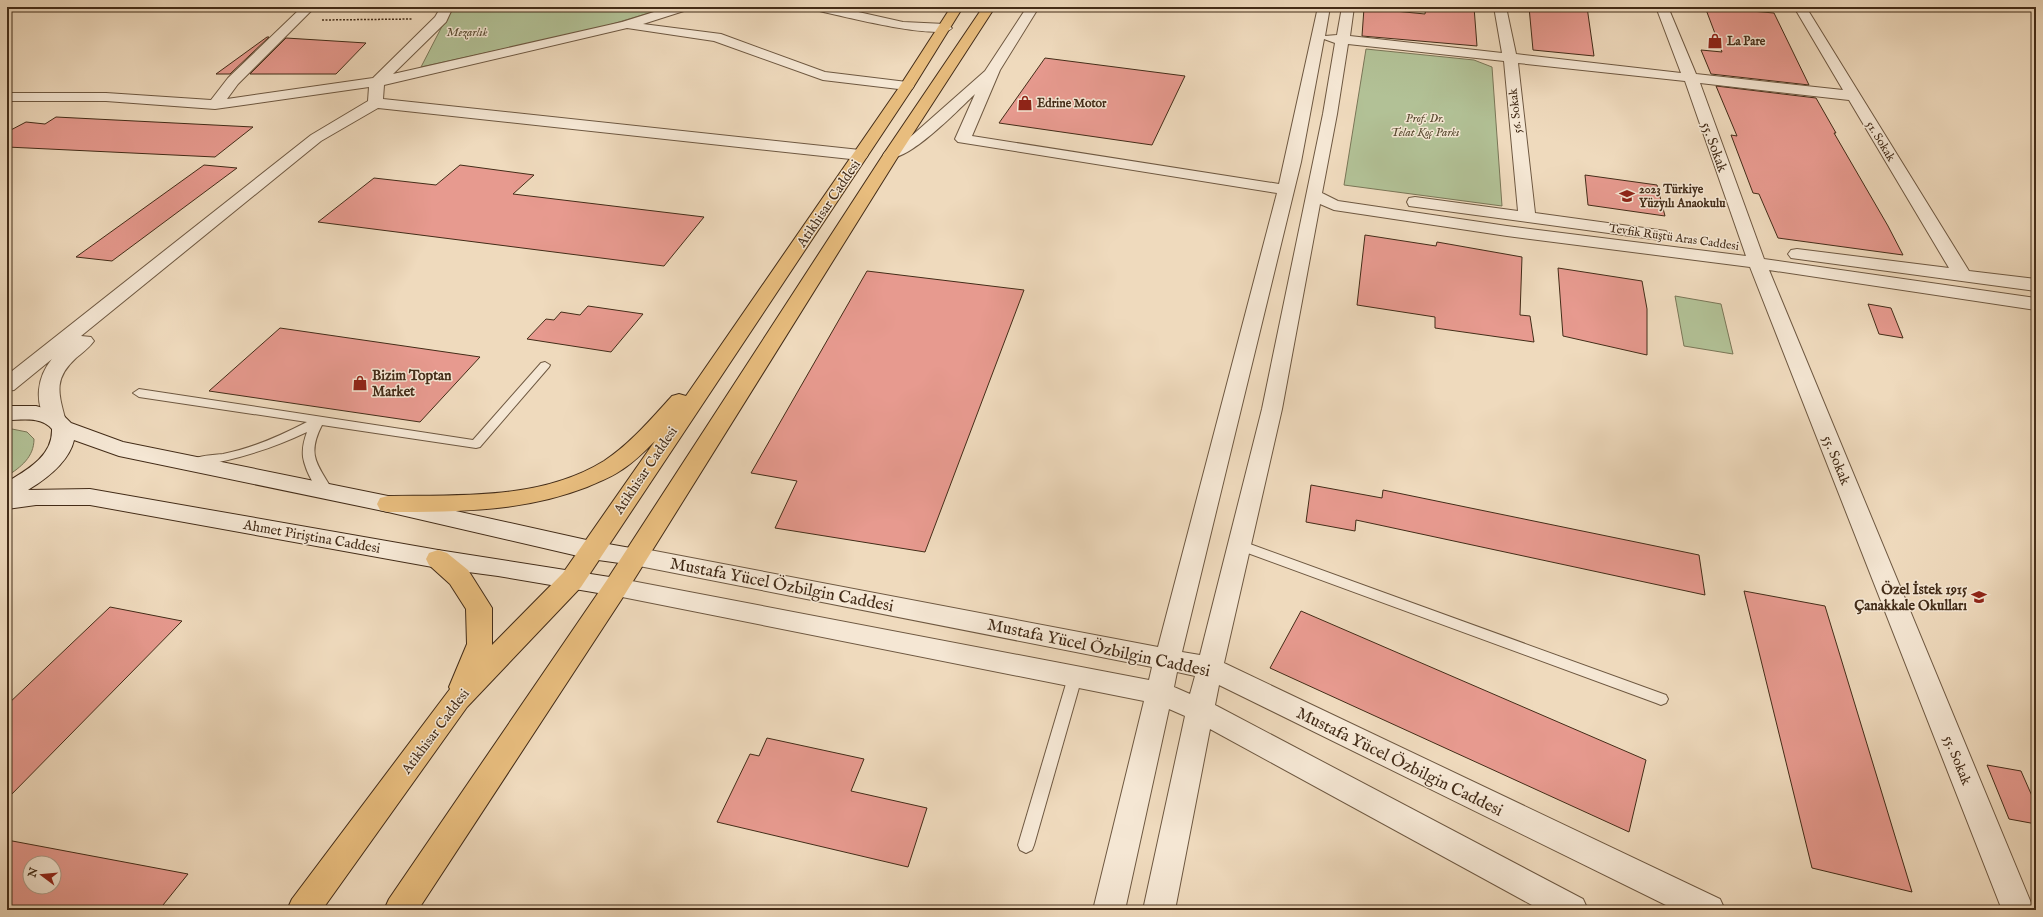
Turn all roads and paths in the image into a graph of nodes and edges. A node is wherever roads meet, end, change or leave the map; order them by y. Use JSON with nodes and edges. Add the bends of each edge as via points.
{"nodes":[{"id":1,"x":309,"y":7,"type":"edge"},
{"id":2,"x":683,"y":7,"type":"edge"},
{"id":3,"x":819,"y":7,"type":"edge"},
{"id":4,"x":956,"y":7,"type":"edge"},
{"id":5,"x":988,"y":7,"type":"edge"},
{"id":6,"x":1033,"y":7,"type":"edge"},
{"id":7,"x":1324,"y":7,"type":"edge"},
{"id":8,"x":1348,"y":7,"type":"edge"},
{"id":9,"x":1500,"y":7,"type":"edge"},
{"id":10,"x":1662,"y":7,"type":"edge"},
{"id":11,"x":1800,"y":7,"type":"edge"},
{"id":12,"x":444,"y":13,"type":"edge"},
{"id":13,"x":294,"y":21,"type":"junction"},
{"id":14,"x":625,"y":25,"type":"junction"},
{"id":15,"x":946,"y":28,"type":"junction"},
{"id":16,"x":1318,"y":37,"type":"junction"},
{"id":17,"x":1343,"y":39,"type":"junction"},
{"id":18,"x":1510,"y":57,"type":"junction"},
{"id":19,"x":993,"y":70,"type":"junction"},
{"id":20,"x":1691,"y":79,"type":"junction"},
{"id":21,"x":377,"y":82,"type":"junction"},
{"id":22,"x":907,"y":86,"type":"junction"},
{"id":23,"x":7,"y":96,"type":"edge"},
{"id":24,"x":1855,"y":96,"type":"junction"},
{"id":25,"x":215,"y":105,"type":"junction"},
{"id":26,"x":368,"y":108,"type":"junction"},
{"id":27,"x":860,"y":155,"type":"junction"},
{"id":28,"x":891,"y":155,"type":"junction"},
{"id":29,"x":1286,"y":190,"type":"junction"},
{"id":30,"x":1312,"y":196,"type":"junction"},
{"id":31,"x":1526,"y":216,"type":"junction"},
{"id":32,"x":1755,"y":256,"type":"junction"},
{"id":33,"x":1962,"y":275,"type":"junction"},
{"id":34,"x":2036,"y":285,"type":"edge"},
{"id":35,"x":2036,"y":304,"type":"edge"},
{"id":36,"x":732,"y":342,"type":"junction"},
{"id":37,"x":545,"y":366,"type":"dead end"},
{"id":38,"x":7,"y":385,"type":"edge"},
{"id":39,"x":139,"y":393,"type":"dead end"},
{"id":40,"x":7,"y":413,"type":"edge"},
{"id":41,"x":318,"y":421,"type":"junction"},
{"id":42,"x":59,"y":423,"type":"junction"},
{"id":43,"x":188,"y":463,"type":"junction"},
{"id":44,"x":327,"y":491,"type":"junction"},
{"id":45,"x":7,"y":492,"type":"edge"},
{"id":46,"x":7,"y":501,"type":"edge"},
{"id":47,"x":388,"y":504,"type":"junction"},
{"id":48,"x":1239,"y":545,"type":"junction"},
{"id":49,"x":591,"y":550,"type":"junction"},
{"id":50,"x":634,"y":556,"type":"junction"},
{"id":51,"x":438,"y":559,"type":"junction"},
{"id":52,"x":572,"y":580,"type":"junction"},
{"id":53,"x":616,"y":587,"type":"junction"},
{"id":54,"x":1168,"y":659,"type":"junction"},
{"id":55,"x":1210,"y":668,"type":"junction"},
{"id":56,"x":1075,"y":677,"type":"junction"},
{"id":57,"x":1159,"y":693,"type":"junction"},
{"id":58,"x":457,"y":698,"type":"junction"},
{"id":59,"x":1661,"y":699,"type":"dead end"},
{"id":60,"x":1200,"y":710,"type":"junction"},
{"id":61,"x":1026,"y":844,"type":"dead end"},
{"id":62,"x":304,"y":910,"type":"edge"},
{"id":63,"x":400,"y":910,"type":"edge"},
{"id":64,"x":1109,"y":910,"type":"edge"},
{"id":65,"x":1159,"y":910,"type":"edge"},
{"id":66,"x":1572,"y":910,"type":"edge"},
{"id":67,"x":1709,"y":910,"type":"edge"},
{"id":68,"x":2018,"y":910,"type":"edge"}],
"edges":[{"from":1,"to":13,"type":"street"},
{"from":2,"to":14,"type":"street"},
{"from":3,"to":15,"type":"street","via":[[903,26]]},
{"from":4,"to":15,"type":"highway","name":"Atikhisar Caddesi"},
{"from":5,"to":28,"type":"highway","name":"Atikhisar Caddesi"},
{"from":6,"to":19,"type":"street"},
{"from":7,"to":16,"type":"street"},
{"from":8,"to":17,"type":"street"},
{"from":9,"to":18,"type":"street","name":"56. Sokak"},
{"from":10,"to":20,"type":"street","name":"55. Sokak"},
{"from":11,"to":24,"type":"street","name":"51. Sokak"},
{"from":12,"to":13,"type":"path"},
{"from":12,"to":21,"type":"street"},
{"from":13,"to":25,"type":"street","via":[[233,81]]},
{"from":14,"to":21,"type":"street"},
{"from":14,"to":22,"type":"street","via":[[716,37],[823,76]]},
{"from":15,"to":22,"type":"highway","name":"Atikhisar Caddesi"},
{"from":16,"to":17,"type":"street"},
{"from":16,"to":29,"type":"street"},
{"from":17,"to":18,"type":"street"},
{"from":17,"to":30,"type":"street"},
{"from":18,"to":20,"type":"street"},
{"from":18,"to":31,"type":"street","name":"56. Sokak"},
{"from":19,"to":28,"type":"street","via":[[913,142]]},
{"from":19,"to":29,"type":"street","via":[[963,139]]},
{"from":20,"to":24,"type":"street"},
{"from":20,"to":32,"type":"street","name":"55. Sokak"},
{"from":21,"to":25,"type":"street"},
{"from":21,"to":26,"type":"street"},
{"from":22,"to":27,"type":"highway","name":"Atikhisar Caddesi"},
{"from":23,"to":25,"type":"street","via":[[106,97]]},
{"from":24,"to":33,"type":"street","name":"51. Sokak"},
{"from":26,"to":27,"type":"street"},
{"from":26,"to":38,"type":"street","via":[[316,138]]},
{"from":26,"to":42,"type":"street","via":[[337,141],[66,357],[52,373],[48,388]]},
{"from":27,"to":36,"type":"highway","name":"Atikhisar Caddesi"},
{"from":28,"to":50,"type":"highway","name":"Atikhisar Caddesi"},
{"from":29,"to":54,"type":"street"},
{"from":30,"to":31,"type":"street","name":"Tevfik Rüştü Aras Caddesi","via":[[1336,192]]},
{"from":30,"to":32,"type":"street","via":[[1334,205],[1507,230]]},
{"from":30,"to":48,"type":"street","via":[[1272,409]]},
{"from":31,"to":32,"type":"street","name":"Tevfik Rüştü Aras Caddesi"},
{"from":32,"to":33,"type":"street","name":"Tevfik Rüştü Aras Caddesi"},
{"from":32,"to":35,"type":"street","name":"Tevfik Rüştü Aras Caddesi"},
{"from":32,"to":68,"type":"street","name":"55. Sokak"},
{"from":33,"to":34,"type":"street","name":"Tevfik Rüştü Aras Caddesi"},
{"from":36,"to":47,"type":"highway","via":[[640,444],[611,467],[578,482],[535,496],[479,503]]},
{"from":36,"to":49,"type":"highway","name":"Atikhisar Caddesi"},
{"from":37,"to":41,"type":"lane","via":[[476,444]]},
{"from":39,"to":41,"type":"lane"},
{"from":40,"to":42,"type":"street","via":[[36,412]]},
{"from":41,"to":43,"type":"lane","via":[[259,450],[225,459]]},
{"from":41,"to":44,"type":"lane","via":[[311,432],[308,462],[315,477]]},
{"from":42,"to":43,"type":"street","via":[[119,449]]},
{"from":42,"to":45,"type":"street","via":[[63,443],[52,459],[33,477]]},
{"from":43,"to":44,"type":"street"},
{"from":44,"to":47,"type":"street"},
{"from":46,"to":51,"type":"street","name":"Ahmet Piriştina Caddesi","via":[[36,497],[90,497]]},
{"from":47,"to":49,"type":"street"},
{"from":48,"to":55,"type":"street"},
{"from":48,"to":59,"type":"lane"},
{"from":49,"to":50,"type":"street"},
{"from":49,"to":52,"type":"highway","name":"Atikhisar Caddesi"},
{"from":50,"to":53,"type":"highway","name":"Atikhisar Caddesi"},
{"from":50,"to":54,"type":"street","name":"Mustafa Yücel Özbilgin Caddesi"},
{"from":51,"to":52,"type":"street","name":"Ahmet Piriştina Caddesi"},
{"from":51,"to":58,"type":"highway","via":[[459,577],[479,608],[480,644]]},
{"from":52,"to":53,"type":"street","name":"Ahmet Piriştina Caddesi"},
{"from":52,"to":58,"type":"highway","name":"Atikhisar Caddesi"},
{"from":53,"to":56,"type":"street"},
{"from":53,"to":63,"type":"highway","name":"Atikhisar Caddesi"},
{"from":54,"to":55,"type":"street","name":"Mustafa Yücel Özbilgin Caddesi"},
{"from":54,"to":57,"type":"street"},
{"from":55,"to":60,"type":"street"},
{"from":55,"to":67,"type":"street","name":"Mustafa Yücel Özbilgin Caddesi"},
{"from":56,"to":57,"type":"street"},
{"from":56,"to":61,"type":"lane"},
{"from":57,"to":60,"type":"street"},
{"from":57,"to":64,"type":"street"},
{"from":58,"to":62,"type":"highway","name":"Atikhisar Caddesi"},
{"from":60,"to":65,"type":"street"},
{"from":60,"to":66,"type":"street"}]}
